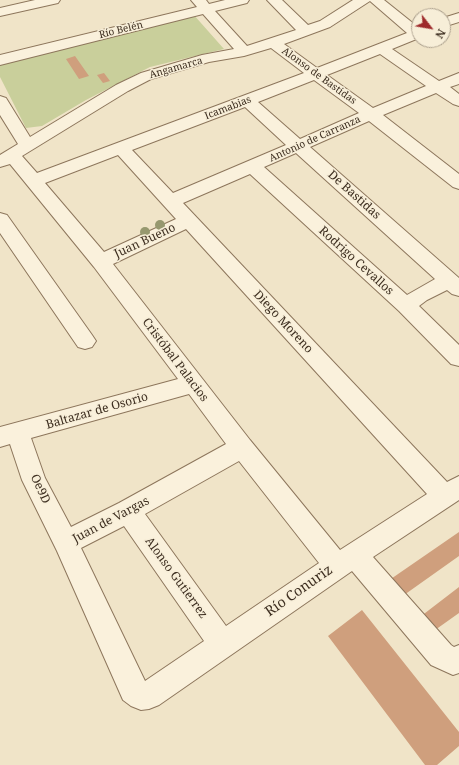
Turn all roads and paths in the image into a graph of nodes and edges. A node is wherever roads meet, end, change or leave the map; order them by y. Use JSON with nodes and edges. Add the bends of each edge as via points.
{"nodes":[{"id":1,"x":53,"y":0,"type":"edge"},
{"id":2,"x":242,"y":0,"type":"edge"},
{"id":3,"x":274,"y":0,"type":"edge"},
{"id":4,"x":363,"y":0,"type":"edge"},
{"id":5,"x":376,"y":0,"type":"edge"},
{"id":6,"x":202,"y":4,"type":"edge"},
{"id":7,"x":0,"y":12,"type":"edge"},
{"id":8,"x":411,"y":28,"type":"edge"},
{"id":9,"x":306,"y":31,"type":"junction"},
{"id":10,"x":411,"y":36,"type":"edge"},
{"id":11,"x":273,"y":43,"type":"junction"},
{"id":12,"x":381,"y":48,"type":"junction"},
{"id":13,"x":244,"y":52,"type":"junction"},
{"id":14,"x":0,"y":60,"type":"edge"},
{"id":15,"x":314,"y":74,"type":"junction"},
{"id":16,"x":459,"y":78,"type":"edge"},
{"id":17,"x":438,"y":87,"type":"junction"},
{"id":18,"x":247,"y":101,"type":"junction"},
{"id":19,"x":459,"y":101,"type":"edge"},
{"id":20,"x":0,"y":102,"type":"edge"},
{"id":21,"x":371,"y":114,"type":"junction"},
{"id":22,"x":299,"y":146,"type":"junction"},
{"id":23,"x":121,"y":148,"type":"junction"},
{"id":24,"x":13,"y":154,"type":"edge"},
{"id":25,"x":252,"y":166,"type":"junction"},
{"id":26,"x":35,"y":180,"type":"junction"},
{"id":27,"x":459,"y":183,"type":"edge"},
{"id":28,"x":172,"y":201,"type":"junction"},
{"id":29,"x":0,"y":219,"type":"edge"},
{"id":30,"x":189,"y":220,"type":"junction"},
{"id":31,"x":101,"y":262,"type":"junction"},
{"id":32,"x":456,"y":287,"type":"edge"},
{"id":33,"x":406,"y":306,"type":"junction"},
{"id":34,"x":85,"y":341,"type":"dead end"},
{"id":35,"x":459,"y":358,"type":"edge"},
{"id":36,"x":193,"y":384,"type":"junction"},
{"id":37,"x":9,"y":435,"type":"edge"},
{"id":38,"x":242,"y":447,"type":"junction"},
{"id":39,"x":452,"y":491,"type":"edge"},
{"id":40,"x":128,"y":511,"type":"junction"},
{"id":41,"x":66,"y":543,"type":"junction"},
{"id":42,"x":345,"y":560,"type":"junction"},
{"id":43,"x":223,"y":644,"type":"junction"},
{"id":44,"x":459,"y":659,"type":"edge"},
{"id":45,"x":141,"y":696,"type":"joint"}],
"edges":[{"from":1,"to":7,"type":"street"},
{"from":2,"to":6,"type":"street","name":"Río Belén"},
{"from":3,"to":9,"type":"street"},
{"from":4,"to":9,"type":"street","name":"Angamarca","via":[[341,15]]},
{"from":5,"to":8,"type":"street"},
{"from":6,"to":13,"type":"street"},
{"from":6,"to":14,"type":"street","name":"Río Belén"},
{"from":9,"to":11,"type":"street","name":"Angamarca"},
{"from":10,"to":12,"type":"street","name":"Icamabias"},
{"from":11,"to":13,"type":"street","name":"Angamarca"},
{"from":11,"to":15,"type":"street","name":"Alonso de Bastidas"},
{"from":12,"to":15,"type":"street","name":"Icamabias"},
{"from":12,"to":17,"type":"street"},
{"from":13,"to":24,"type":"street","name":"Angamarca","via":[[207,58],[146,76]]},
{"from":15,"to":18,"type":"street","name":"Icamabias"},
{"from":15,"to":21,"type":"street","name":"Alonso de Bastidas"},
{"from":16,"to":17,"type":"street","name":"Antonio de Carranza"},
{"from":17,"to":19,"type":"street"},
{"from":17,"to":21,"type":"street","name":"Antonio de Carranza"},
{"from":18,"to":22,"type":"street","name":"De Bastidas"},
{"from":18,"to":23,"type":"street","name":"Icamabias"},
{"from":20,"to":24,"type":"street","name":"Cristóbal Palacios"},
{"from":21,"to":22,"type":"street","name":"Antonio de Carranza"},
{"from":21,"to":27,"type":"street","name":"Alonso de Bastidas"},
{"from":22,"to":25,"type":"street","name":"Antonio de Carranza"},
{"from":22,"to":32,"type":"street","name":"De Bastidas"},
{"from":23,"to":26,"type":"street","name":"Icamabias"},
{"from":23,"to":28,"type":"street","name":"Diego Moreno"},
{"from":24,"to":26,"type":"street","name":"Cristóbal Palacios"},
{"from":25,"to":28,"type":"street","name":"Antonio de Carranza"},
{"from":25,"to":33,"type":"street","name":"Rodrigo Cevallos"},
{"from":26,"to":31,"type":"street","name":"Cristóbal Palacios"},
{"from":28,"to":30,"type":"street","name":"Diego Moreno"},
{"from":29,"to":34,"type":"street"},
{"from":30,"to":31,"type":"street","name":"Juan Bueno"},
{"from":30,"to":39,"type":"street","name":"Diego Moreno"},
{"from":31,"to":36,"type":"street","name":"Cristóbal Palacios"},
{"from":32,"to":33,"type":"street","via":[[420,295]]},
{"from":33,"to":35,"type":"street","name":"Rodrigo Cevallos"},
{"from":36,"to":37,"type":"street","name":"Baltazar de Osorio"},
{"from":36,"to":38,"type":"street","name":"Cristóbal Palacios"},
{"from":37,"to":41,"type":"street","name":"Oe9D"},
{"from":38,"to":40,"type":"street","name":"Juan de Vargas"},
{"from":38,"to":42,"type":"street","name":"Cristóbal Palacios"},
{"from":39,"to":42,"type":"street","name":"Río Conuriz"},
{"from":40,"to":41,"type":"street","name":"Juan de Vargas"},
{"from":40,"to":43,"type":"street","name":"Alonso Gutierrez"},
{"from":41,"to":45,"type":"street","name":"Juan de Vargas","via":[[133,690]]},
{"from":42,"to":43,"type":"street","name":"Río Conuriz"},
{"from":42,"to":44,"type":"street","name":"Cristóbal Palacios","via":[[441,655],[453,661]]},
{"from":43,"to":45,"type":"street","name":"Río Conuriz","via":[[149,695]]}]}
